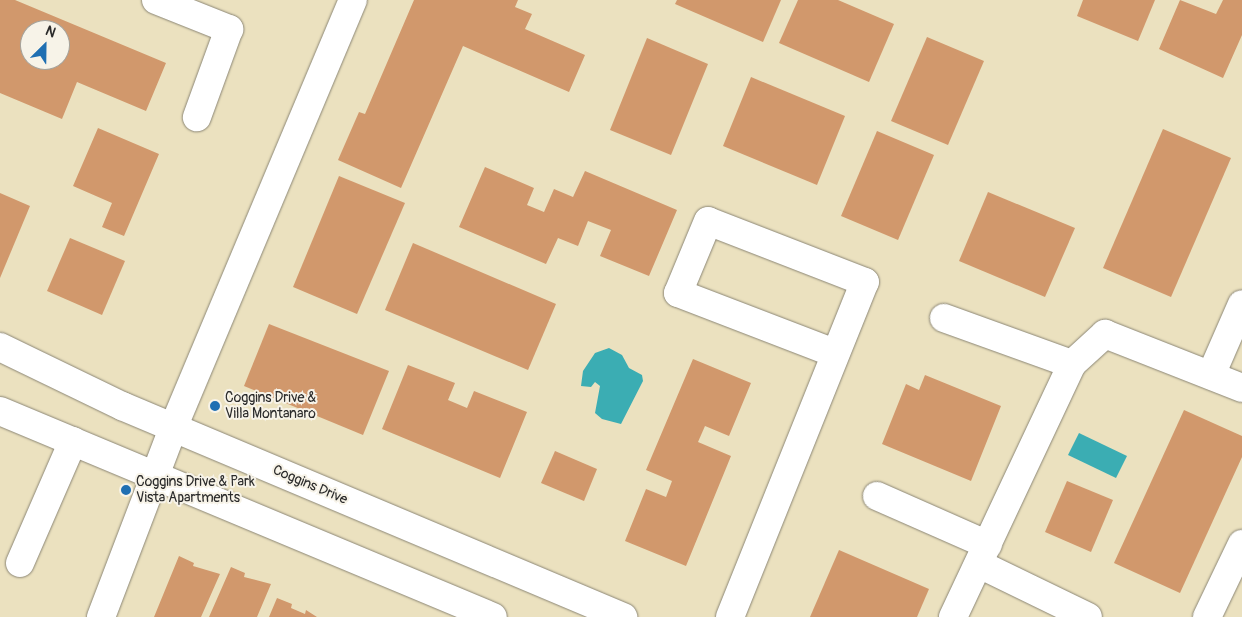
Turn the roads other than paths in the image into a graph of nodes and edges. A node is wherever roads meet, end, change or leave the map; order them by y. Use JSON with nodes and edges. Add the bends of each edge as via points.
{"nodes":[{"id":1,"x":156,"y":0,"type":"edge"},
{"id":2,"x":346,"y":2,"type":"edge"},
{"id":3,"x":197,"y":117,"type":"dead end"},
{"id":4,"x":1242,"y":304,"type":"edge"},
{"id":5,"x":944,"y":318,"type":"dead end"},
{"id":6,"x":0,"y":347,"type":"edge"},
{"id":7,"x":834,"y":353,"type":"junction"},
{"id":8,"x":1072,"y":364,"type":"junction"},
{"id":9,"x":1211,"y":375,"type":"junction"},
{"id":10,"x":1242,"y":388,"type":"edge"},
{"id":11,"x":0,"y":411,"type":"edge"},
{"id":12,"x":173,"y":428,"type":"junction"},
{"id":13,"x":73,"y":441,"type":"junction"},
{"id":14,"x":155,"y":475,"type":"junction"},
{"id":15,"x":877,"y":496,"type":"dead end"},
{"id":16,"x":1242,"y":544,"type":"edge"},
{"id":17,"x":983,"y":554,"type":"junction"},
{"id":18,"x":20,"y":563,"type":"dead end"},
{"id":19,"x":101,"y":617,"type":"edge"},
{"id":20,"x":493,"y":617,"type":"edge"},
{"id":21,"x":623,"y":617,"type":"edge"},
{"id":22,"x":730,"y":617,"type":"edge"},
{"id":23,"x":954,"y":617,"type":"edge"},
{"id":24,"x":1088,"y":617,"type":"edge"},
{"id":25,"x":1206,"y":617,"type":"edge"}],
"edges":[{"from":1,"to":3,"type":"street","via":[[229,29]]},
{"from":2,"to":12,"type":"street"},
{"from":4,"to":9,"type":"street"},
{"from":5,"to":8,"type":"street"},
{"from":6,"to":12,"type":"street","name":"Coggins Drive"},
{"from":7,"to":7,"type":"street","via":[[865,282],[708,221],[678,293]]},
{"from":7,"to":22,"type":"street"},
{"from":8,"to":9,"type":"street","via":[[1105,334]]},
{"from":8,"to":17,"type":"street"},
{"from":9,"to":10,"type":"street"},
{"from":11,"to":13,"type":"street"},
{"from":12,"to":14,"type":"street"},
{"from":12,"to":21,"type":"street","name":"Coggins Drive"},
{"from":13,"to":14,"type":"street"},
{"from":13,"to":18,"type":"street"},
{"from":14,"to":19,"type":"street"},
{"from":14,"to":20,"type":"street"},
{"from":15,"to":17,"type":"street"},
{"from":16,"to":25,"type":"street"},
{"from":17,"to":23,"type":"street"},
{"from":17,"to":24,"type":"street"}]}
